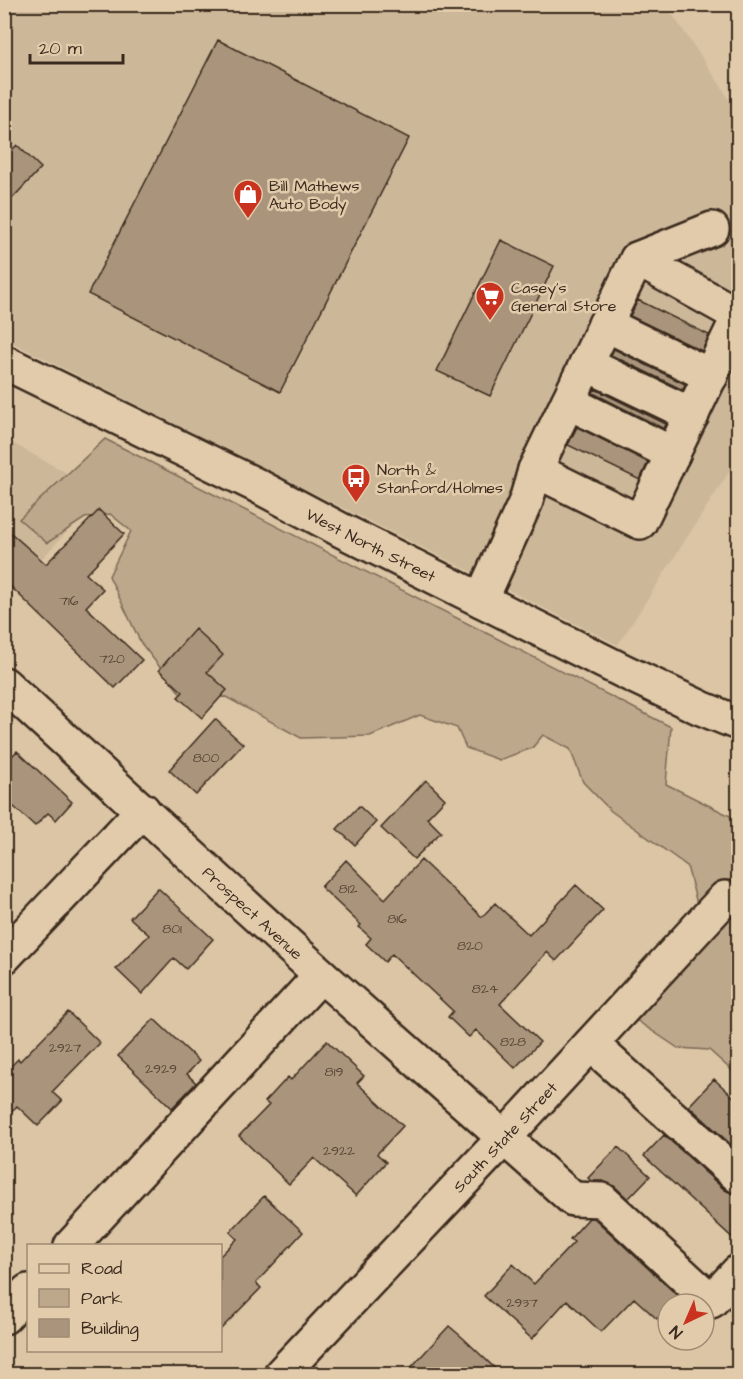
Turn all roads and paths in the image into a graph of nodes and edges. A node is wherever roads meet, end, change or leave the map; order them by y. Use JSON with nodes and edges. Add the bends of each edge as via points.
{"nodes":[{"id":1,"x":712,"y":229,"type":"dead end"},
{"id":2,"x":637,"y":259,"type":"junction"},
{"id":3,"x":738,"y":316,"type":"edge"},
{"id":4,"x":605,"y":324,"type":"junction"},
{"id":5,"x":4,"y":362,"type":"edge"},
{"id":6,"x":586,"y":364,"type":"junction"},
{"id":7,"x":711,"y":376,"type":"junction"},
{"id":8,"x":568,"y":402,"type":"junction"},
{"id":9,"x":692,"y":415,"type":"junction"},
{"id":10,"x":673,"y":454,"type":"junction"},
{"id":11,"x":535,"y":470,"type":"junction"},
{"id":12,"x":481,"y":600,"type":"junction"},
{"id":13,"x":4,"y":684,"type":"edge"},
{"id":14,"x":738,"y":723,"type":"edge"},
{"id":15,"x":143,"y":810,"type":"junction"},
{"id":16,"x":725,"y":898,"type":"dead end"},
{"id":17,"x":4,"y":957,"type":"edge"},
{"id":18,"x":321,"y":975,"type":"junction"},
{"id":19,"x":591,"y":1044,"type":"junction"},
{"id":20,"x":505,"y":1137,"type":"junction"},
{"id":21,"x":738,"y":1176,"type":"edge"},
{"id":22,"x":71,"y":1244,"type":"edge"},
{"id":23,"x":738,"y":1272,"type":"edge"},
{"id":24,"x":27,"y":1292,"type":"edge"},
{"id":25,"x":4,"y":1317,"type":"edge"},
{"id":26,"x":281,"y":1374,"type":"edge"}],
"edges":[{"from":1,"to":2,"type":"street"},
{"from":2,"to":3,"type":"street"},
{"from":2,"to":4,"type":"street"},
{"from":3,"to":7,"type":"street"},
{"from":4,"to":6,"type":"street"},
{"from":4,"to":7,"type":"street"},
{"from":5,"to":12,"type":"street","name":"West North Street"},
{"from":6,"to":8,"type":"street"},
{"from":6,"to":9,"type":"street"},
{"from":7,"to":9,"type":"street"},
{"from":8,"to":10,"type":"street"},
{"from":8,"to":11,"type":"street"},
{"from":9,"to":10,"type":"street"},
{"from":10,"to":11,"type":"street","via":[[640,522]]},
{"from":11,"to":12,"type":"street","via":[[526,501]]},
{"from":12,"to":14,"type":"street","name":"West North Street"},
{"from":13,"to":15,"type":"street","name":"Prospect Avenue"},
{"from":15,"to":17,"type":"street"},
{"from":15,"to":18,"type":"street","name":"Prospect Avenue"},
{"from":16,"to":19,"type":"street","name":"South State Street"},
{"from":18,"to":20,"type":"street","name":"Prospect Avenue"},
{"from":18,"to":22,"type":"street"},
{"from":19,"to":20,"type":"street","name":"South State Street"},
{"from":19,"to":21,"type":"street"},
{"from":20,"to":23,"type":"street","name":"Prospect Avenue","via":[[573,1199],[602,1200],[711,1301]]},
{"from":20,"to":26,"type":"street","name":"South State Street"},
{"from":24,"to":25,"type":"street"}]}
